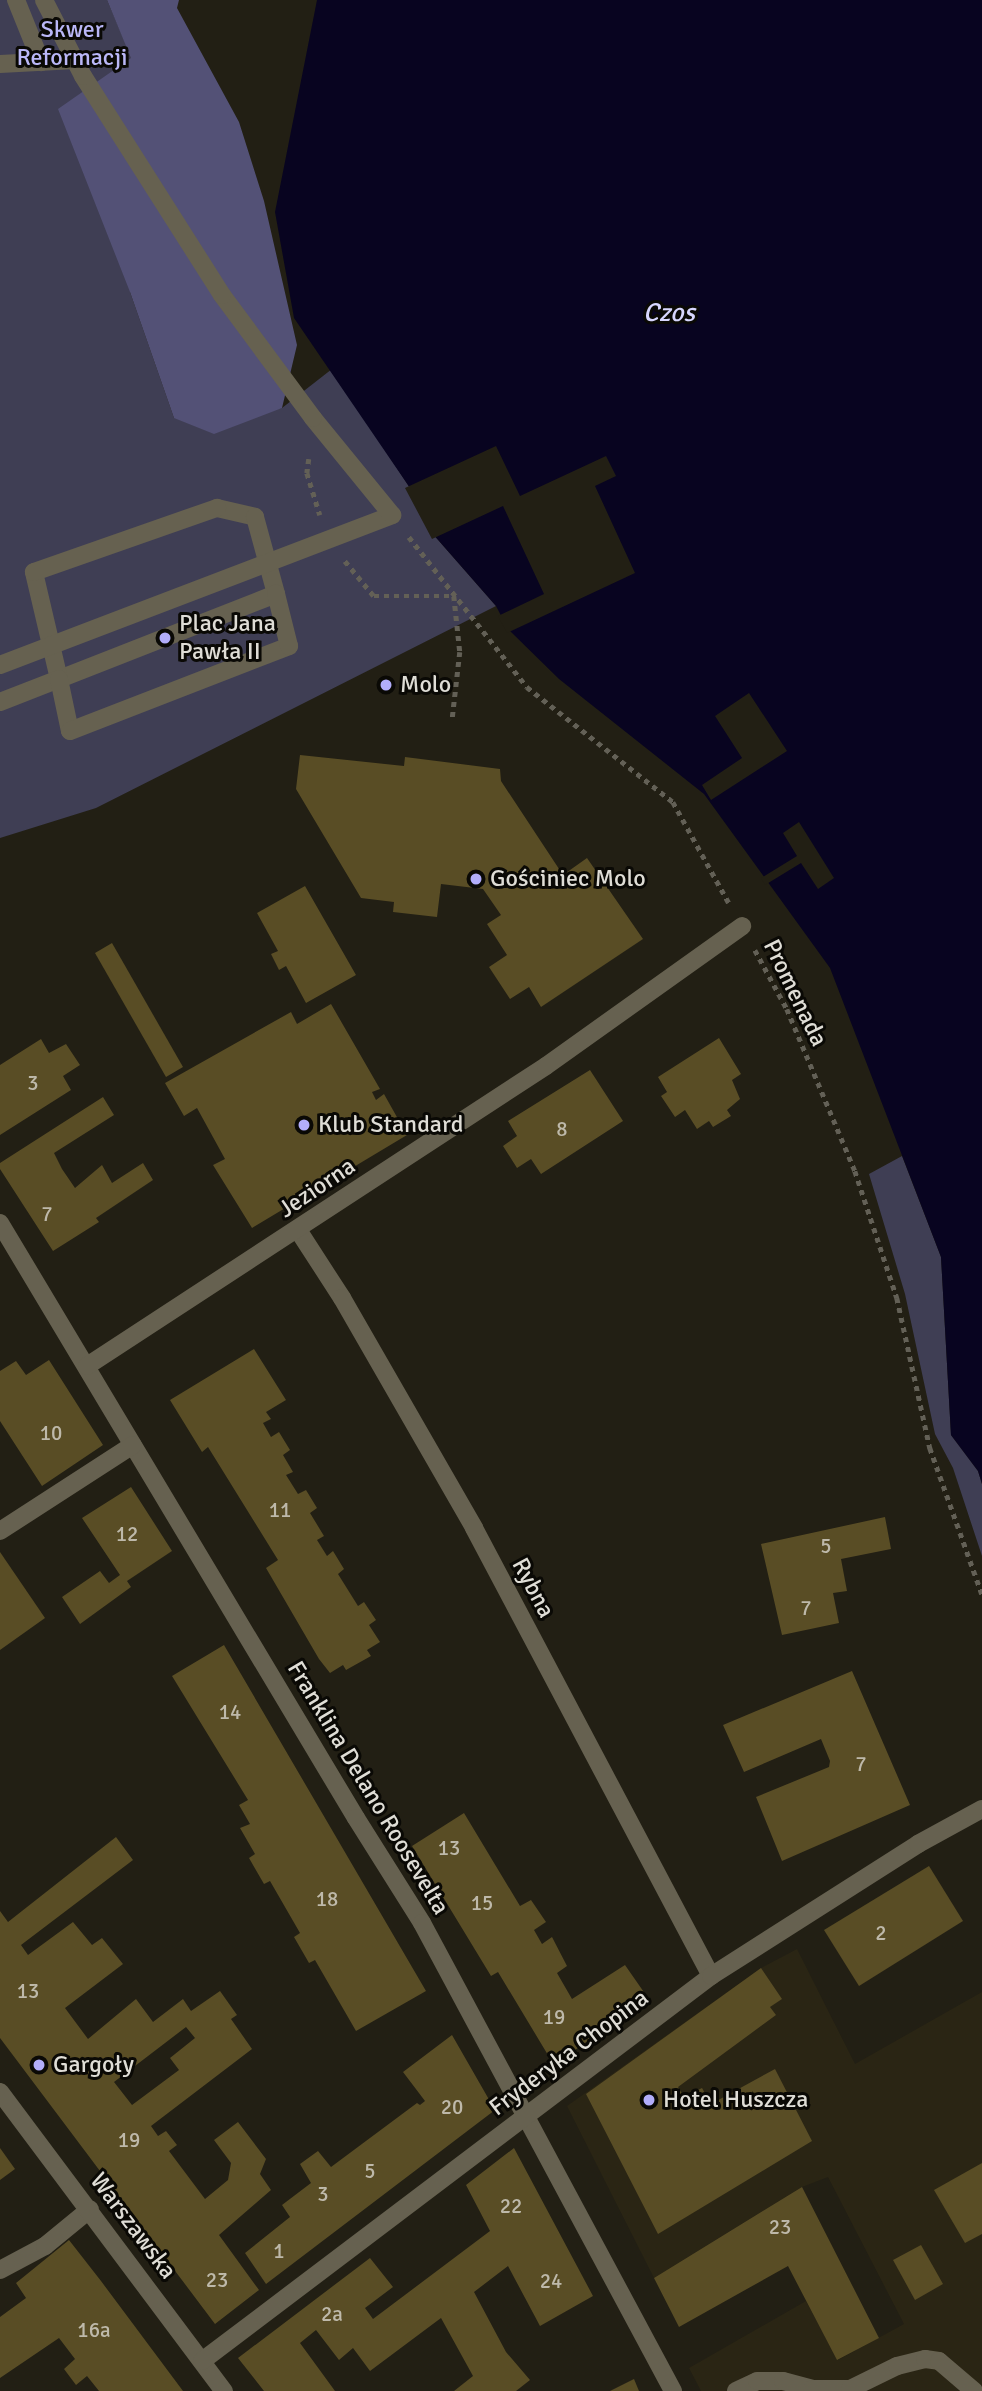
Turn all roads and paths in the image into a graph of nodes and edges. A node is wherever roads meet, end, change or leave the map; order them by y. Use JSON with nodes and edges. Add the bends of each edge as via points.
{"nodes":[{"id":1,"x":16,"y":0,"type":"edge"},
{"id":2,"x":44,"y":0,"type":"edge"},
{"id":3,"x":75,"y":60,"type":"junction"},
{"id":4,"x":41,"y":62,"type":"junction"},
{"id":5,"x":0,"y":64,"type":"edge"},
{"id":6,"x":392,"y":515,"type":"junction"},
{"id":7,"x":267,"y":561,"type":"junction"},
{"id":8,"x":276,"y":594,"type":"junction"},
{"id":9,"x":454,"y":596,"type":"junction"},
{"id":10,"x":51,"y":645,"type":"junction"},
{"id":11,"x":0,"y":665,"type":"edge"},
{"id":12,"x":59,"y":679,"type":"junction"},
{"id":13,"x":0,"y":702,"type":"edge"},
{"id":14,"x":452,"y":722,"type":"dead end"},
{"id":15,"x":742,"y":926,"type":"junction"},
{"id":16,"x":0,"y":1223,"type":"edge"},
{"id":17,"x":298,"y":1230,"type":"junction"},
{"id":18,"x":88,"y":1366,"type":"junction"},
{"id":19,"x":133,"y":1445,"type":"junction"},
{"id":20,"x":0,"y":1531,"type":"edge"},
{"id":21,"x":982,"y":1594,"type":"edge"},
{"id":22,"x":982,"y":1810,"type":"edge"},
{"id":23,"x":711,"y":1976,"type":"junction"},
{"id":24,"x":0,"y":2092,"type":"edge"},
{"id":25,"x":527,"y":2116,"type":"junction"},
{"id":26,"x":90,"y":2209,"type":"junction"},
{"id":27,"x":0,"y":2270,"type":"edge"},
{"id":28,"x":202,"y":2361,"type":"junction"},
{"id":29,"x":224,"y":2391,"type":"edge"},
{"id":30,"x":673,"y":2391,"type":"edge"},
{"id":31,"x":736,"y":2391,"type":"edge"},
{"id":32,"x":974,"y":2391,"type":"edge"}],
"edges":[{"from":1,"to":4,"type":"street"},
{"from":2,"to":3,"type":"street"},
{"from":3,"to":4,"type":"street"},
{"from":3,"to":6,"type":"street","via":[[222,295]]},
{"from":4,"to":5,"type":"street"},
{"from":6,"to":7,"type":"street"},
{"from":6,"to":9,"type":"path","name":"Promenada"},
{"from":7,"to":8,"type":"street"},
{"from":7,"to":10,"type":"street"},
{"from":7,"to":10,"type":"street","via":[[255,517],[217,508],[34,572]]},
{"from":8,"to":12,"type":"street"},
{"from":8,"to":12,"type":"street","via":[[289,646],[70,731]]},
{"from":9,"to":14,"type":"path","via":[[460,652]]},
{"from":9,"to":15,"type":"path","name":"Promenada","via":[[527,687],[673,802]]},
{"from":10,"to":11,"type":"street"},
{"from":10,"to":12,"type":"street"},
{"from":12,"to":13,"type":"street"},
{"from":15,"to":17,"type":"street","name":"Jeziorna","via":[[546,1066]]},
{"from":15,"to":21,"type":"path","name":"Promenada","via":[[787,1009],[855,1171],[897,1298],[930,1448]]},
{"from":16,"to":18,"type":"street","name":"Franklina Delano Roosevelta"},
{"from":17,"to":18,"type":"street","name":"Jeziorna"},
{"from":17,"to":23,"type":"street","name":"Rybna","via":[[474,1528]]},
{"from":18,"to":19,"type":"street","name":"Franklina Delano Roosevelta"},
{"from":19,"to":20,"type":"street"},
{"from":19,"to":25,"type":"street","name":"Franklina Delano Roosevelta","via":[[422,1923]]},
{"from":22,"to":23,"type":"street","name":"Fryderyka Chopina","via":[[918,1844]]},
{"from":23,"to":25,"type":"street","name":"Fryderyka Chopina"},
{"from":24,"to":26,"type":"street","name":"Warszawska"},
{"from":25,"to":28,"type":"street","name":"Fryderyka Chopina"},
{"from":25,"to":30,"type":"street","name":"Franklina Delano Roosevelta"},
{"from":26,"to":27,"type":"street","via":[[45,2246]]},
{"from":26,"to":28,"type":"street","name":"Warszawska"},
{"from":28,"to":29,"type":"street","name":"Warszawska"},
{"from":31,"to":32,"type":"street","via":[[757,2381],[850,2389],[897,2366],[925,2359],[939,2361]]}]}
